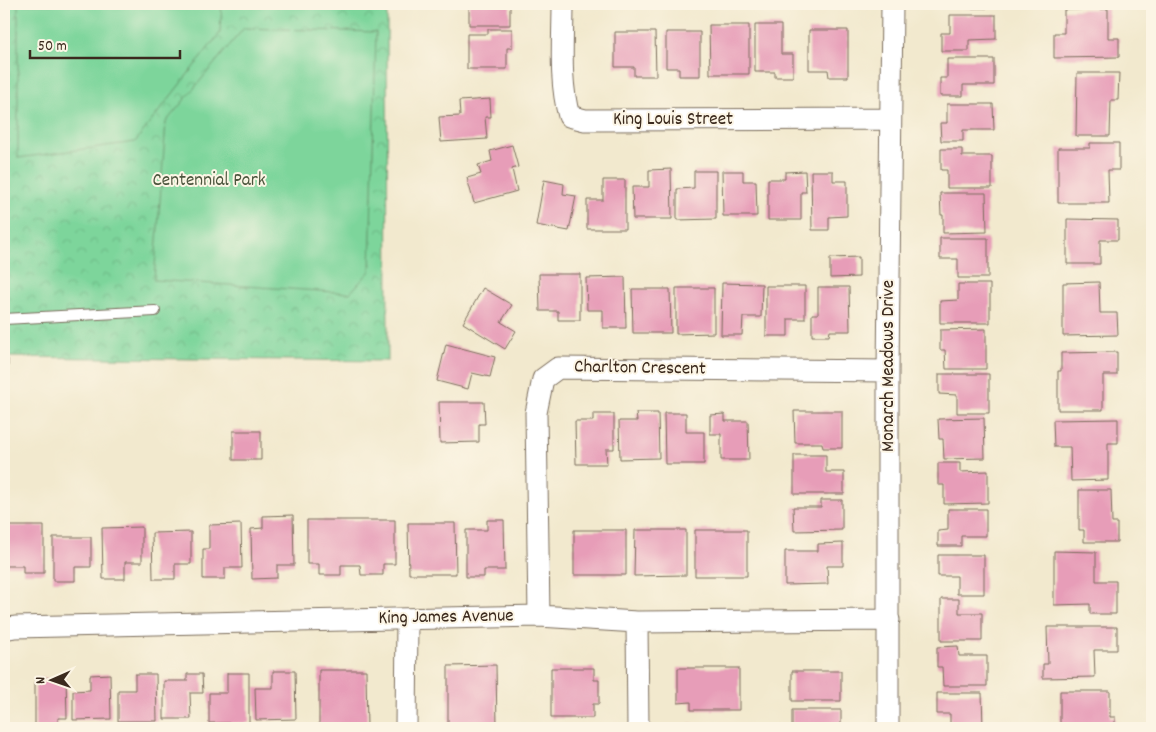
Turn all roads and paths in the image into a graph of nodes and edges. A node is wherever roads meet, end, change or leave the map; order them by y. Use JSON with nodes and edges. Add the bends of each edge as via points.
{"nodes":[{"id":1,"x":563,"y":4,"type":"edge"},
{"id":2,"x":892,"y":4,"type":"edge"},
{"id":3,"x":890,"y":118,"type":"junction"},
{"id":4,"x":155,"y":311,"type":"dead end"},
{"id":5,"x":4,"y":319,"type":"edge"},
{"id":6,"x":888,"y":371,"type":"junction"},
{"id":7,"x":539,"y":616,"type":"junction"},
{"id":8,"x":407,"y":619,"type":"junction"},
{"id":9,"x":889,"y":620,"type":"junction"},
{"id":10,"x":637,"y":622,"type":"junction"},
{"id":11,"x":4,"y":629,"type":"edge"},
{"id":12,"x":406,"y":728,"type":"edge"},
{"id":13,"x":638,"y":728,"type":"edge"},
{"id":14,"x":888,"y":728,"type":"edge"}],
"edges":[{"from":1,"to":3,"type":"street","name":"King Louis Street","via":[[564,98],[569,116],[585,120]]},
{"from":2,"to":3,"type":"street","name":"Monarch Meadows Drive"},
{"from":3,"to":6,"type":"street","name":"Monarch Meadows Drive"},
{"from":4,"to":5,"type":"lane"},
{"from":6,"to":7,"type":"street","name":"Charlton Crescent","via":[[558,368],[543,379],[536,413]]},
{"from":6,"to":9,"type":"street","name":"Monarch Meadows Drive"},
{"from":7,"to":8,"type":"street","name":"King James Avenue"},
{"from":7,"to":10,"type":"street","name":"King James Avenue"},
{"from":8,"to":11,"type":"street","name":"King James Avenue","via":[[24,626]]},
{"from":8,"to":12,"type":"street"},
{"from":9,"to":10,"type":"street","name":"King James Avenue"},
{"from":9,"to":14,"type":"street","name":"Monarch Meadows Drive"},
{"from":10,"to":13,"type":"street"}]}
